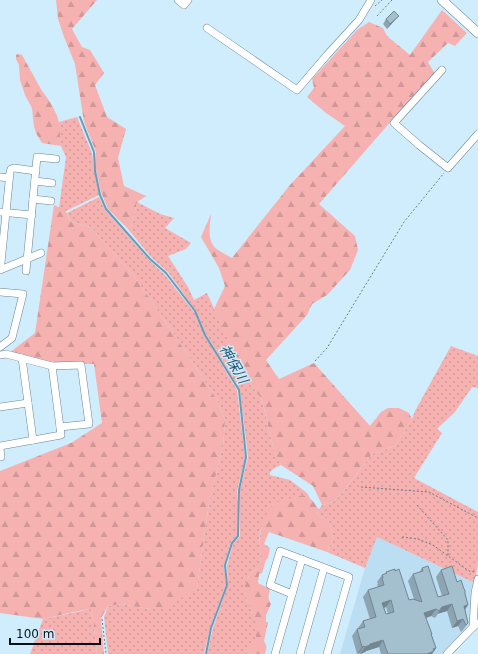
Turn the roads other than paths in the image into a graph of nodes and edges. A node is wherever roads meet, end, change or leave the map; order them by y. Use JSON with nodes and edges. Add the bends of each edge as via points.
{"nodes":[{"id":1,"x":178,"y":0,"type":"edge"},
{"id":2,"x":188,"y":0,"type":"edge"},
{"id":3,"x":371,"y":0,"type":"edge"},
{"id":4,"x":442,"y":0,"type":"edge"},
{"id":5,"x":206,"y":28,"type":"dead end"},
{"id":6,"x":478,"y":33,"type":"edge"},
{"id":7,"x":442,"y":70,"type":"dead end"},
{"id":8,"x":478,"y":134,"type":"edge"},
{"id":9,"x":56,"y":159,"type":"dead end"},
{"id":10,"x":36,"y":172,"type":"junction"},
{"id":11,"x":0,"y":177,"type":"edge"},
{"id":12,"x":9,"y":178,"type":"junction"},
{"id":13,"x":35,"y":181,"type":"junction"},
{"id":14,"x":52,"y":183,"type":"dead end"},
{"id":15,"x":33,"y":199,"type":"junction"},
{"id":16,"x":51,"y":201,"type":"dead end"},
{"id":17,"x":3,"y":212,"type":"edge"},
{"id":18,"x":32,"y":215,"type":"junction"},
{"id":19,"x":41,"y":253,"type":"dead end"},
{"id":20,"x":27,"y":259,"type":"junction"},
{"id":21,"x":0,"y":263,"type":"edge"},
{"id":22,"x":11,"y":265,"type":"junction"},
{"id":23,"x":0,"y":270,"type":"edge"},
{"id":24,"x":26,"y":271,"type":"dead end"},
{"id":25,"x":0,"y":292,"type":"edge"},
{"id":26,"x":0,"y":347,"type":"edge"},
{"id":27,"x":0,"y":355,"type":"edge"},
{"id":28,"x":22,"y":358,"type":"junction"},
{"id":29,"x":52,"y":366,"type":"junction"},
{"id":30,"x":28,"y":403,"type":"junction"},
{"id":31,"x":0,"y":407,"type":"edge"},
{"id":32,"x":60,"y":427,"type":"junction"},
{"id":33,"x":33,"y":440,"type":"junction"},
{"id":34,"x":0,"y":446,"type":"edge"},
{"id":35,"x":0,"y":449,"type":"edge"},
{"id":36,"x":0,"y":457,"type":"edge"},
{"id":37,"x":302,"y":559,"type":"junction"},
{"id":38,"x":324,"y":568,"type":"junction"},
{"id":39,"x":477,"y":576,"type":"edge"},
{"id":40,"x":292,"y":594,"type":"junction"},
{"id":41,"x":475,"y":625,"type":"edge"},
{"id":42,"x":275,"y":654,"type":"edge"},
{"id":43,"x":300,"y":654,"type":"edge"},
{"id":44,"x":327,"y":654,"type":"edge"},
{"id":45,"x":447,"y":654,"type":"edge"}],
"edges":[{"from":1,"to":2,"type":"street","via":[[184,5]]},
{"from":3,"to":5,"type":"street","via":[[357,23],[297,90]]},
{"from":4,"to":6,"type":"main road"},
{"from":7,"to":8,"type":"street","via":[[394,123],[448,168]]},
{"from":9,"to":10,"type":"street","via":[[38,157]]},
{"from":10,"to":12,"type":"street","via":[[14,168],[11,169]]},
{"from":10,"to":13,"type":"street"},
{"from":11,"to":12,"type":"street"},
{"from":12,"to":17,"type":"street"},
{"from":13,"to":14,"type":"street"},
{"from":13,"to":15,"type":"street"},
{"from":15,"to":16,"type":"street"},
{"from":15,"to":18,"type":"street"},
{"from":17,"to":18,"type":"street"},
{"from":17,"to":21,"type":"street"},
{"from":18,"to":20,"type":"street"},
{"from":19,"to":20,"type":"street"},
{"from":20,"to":22,"type":"street"},
{"from":20,"to":24,"type":"street"},
{"from":21,"to":22,"type":"street"},
{"from":22,"to":23,"type":"street"},
{"from":25,"to":26,"type":"street","via":[[23,294],[12,338]]},
{"from":27,"to":28,"type":"street"},
{"from":28,"to":29,"type":"street"},
{"from":28,"to":30,"type":"street"},
{"from":29,"to":32,"type":"street"},
{"from":29,"to":32,"type":"street","via":[[81,365],[89,424]]},
{"from":30,"to":31,"type":"street"},
{"from":30,"to":33,"type":"street"},
{"from":32,"to":33,"type":"street","via":[[61,435]]},
{"from":33,"to":34,"type":"street"},
{"from":35,"to":36,"type":"street"},
{"from":37,"to":38,"type":"street"},
{"from":37,"to":40,"type":"street"},
{"from":37,"to":40,"type":"street","via":[[280,550],[270,585]]},
{"from":38,"to":43,"type":"street"},
{"from":38,"to":44,"type":"street","via":[[349,577]]},
{"from":39,"to":41,"type":"street"},
{"from":40,"to":42,"type":"street"},
{"from":41,"to":45,"type":"street"}]}
